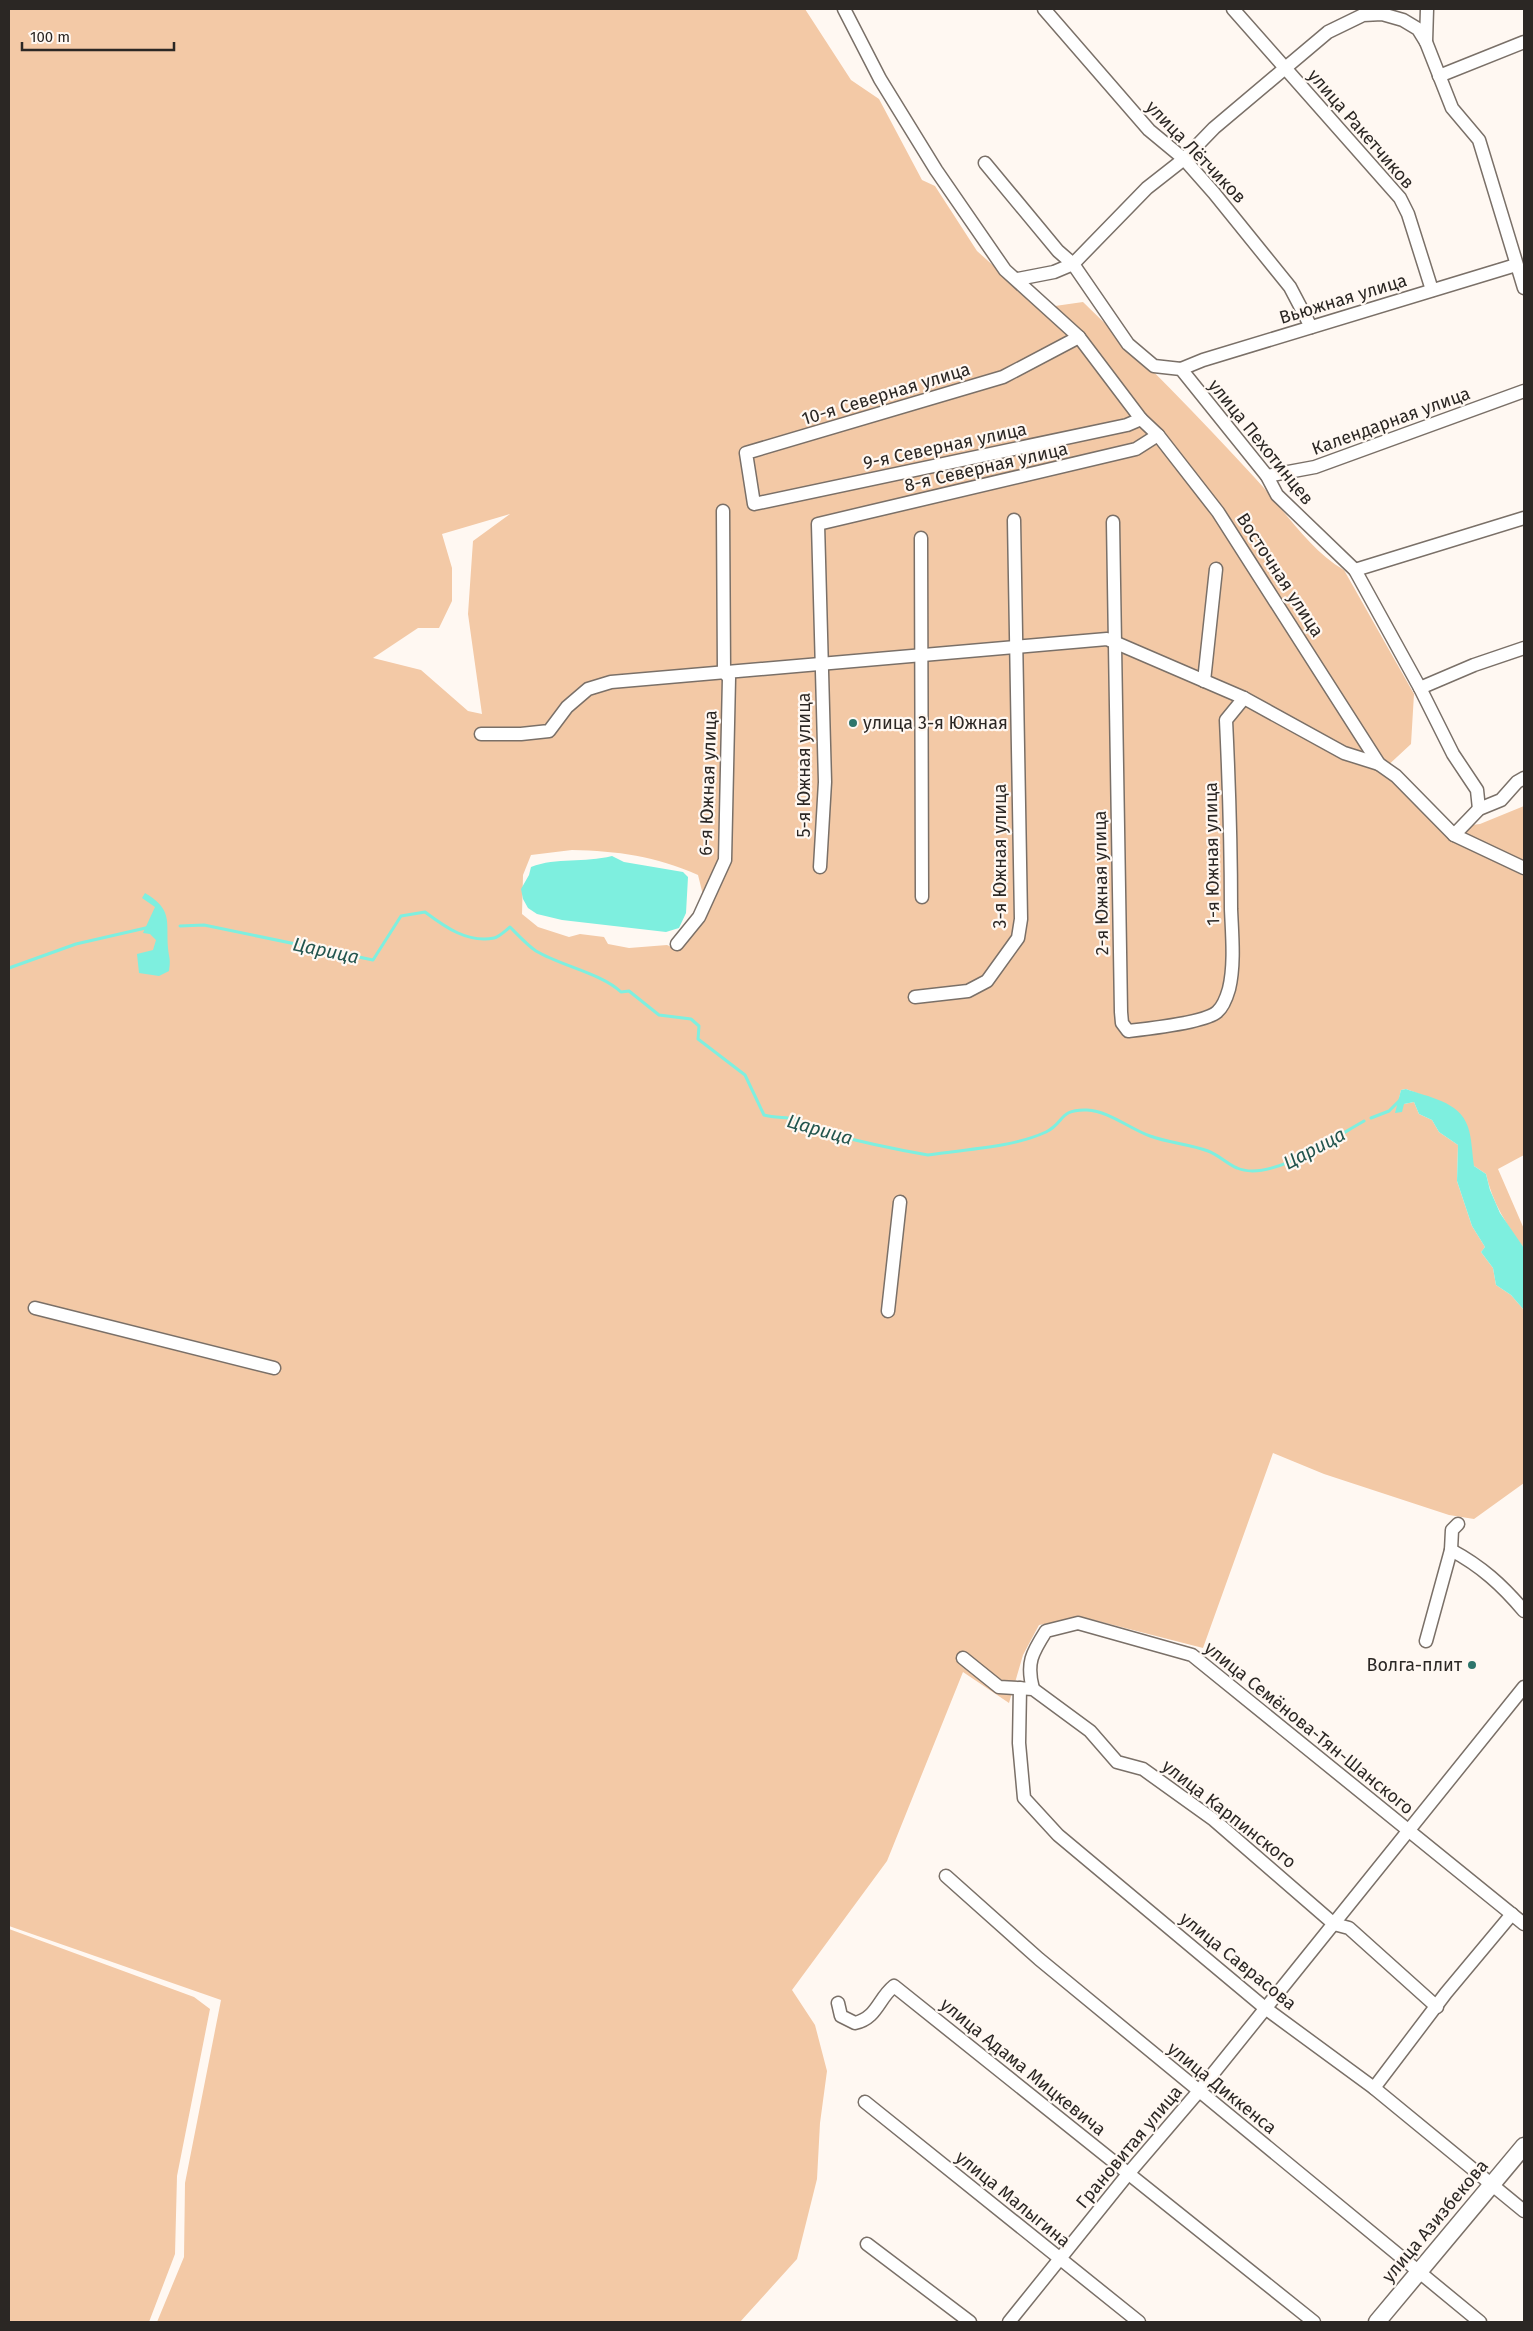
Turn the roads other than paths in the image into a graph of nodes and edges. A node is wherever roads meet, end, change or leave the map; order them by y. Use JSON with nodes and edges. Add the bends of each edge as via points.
{"nodes":[{"id":1,"x":844,"y":9,"type":"edge"},
{"id":2,"x":1044,"y":9,"type":"edge"},
{"id":3,"x":1233,"y":9,"type":"edge"},
{"id":4,"x":1426,"y":9,"type":"edge"},
{"id":5,"x":1426,"y":42,"type":"junction"},
{"id":6,"x":1524,"y":42,"type":"edge"},
{"id":7,"x":1285,"y":68,"type":"junction"},
{"id":8,"x":1439,"y":76,"type":"junction"},
{"id":9,"x":1184,"y":159,"type":"junction"},
{"id":10,"x":985,"y":163,"type":"dead end"},
{"id":11,"x":1073,"y":264,"type":"junction"},
{"id":12,"x":1516,"y":265,"type":"junction"},
{"id":13,"x":1018,"y":279,"type":"junction"},
{"id":14,"x":1524,"y":288,"type":"edge"},
{"id":15,"x":1432,"y":290,"type":"junction"},
{"id":16,"x":1311,"y":327,"type":"junction"},
{"id":17,"x":1079,"y":337,"type":"junction"},
{"id":18,"x":1181,"y":369,"type":"junction"},
{"id":19,"x":1524,"y":391,"type":"edge"},
{"id":20,"x":1141,"y":419,"type":"junction"},
{"id":21,"x":1158,"y":435,"type":"junction"},
{"id":22,"x":1267,"y":476,"type":"junction"},
{"id":23,"x":754,"y":504,"type":"joint"},
{"id":24,"x":723,"y":511,"type":"dead end"},
{"id":25,"x":1524,"y":518,"type":"edge"},
{"id":26,"x":1014,"y":520,"type":"dead end"},
{"id":27,"x":1113,"y":522,"type":"dead end"},
{"id":28,"x":818,"y":524,"type":"joint"},
{"id":29,"x":921,"y":538,"type":"dead end"},
{"id":30,"x":1216,"y":569,"type":"dead end"},
{"id":31,"x":1355,"y":570,"type":"junction"},
{"id":32,"x":1113,"y":642,"type":"junction"},
{"id":33,"x":1015,"y":646,"type":"junction"},
{"id":34,"x":1524,"y":648,"type":"edge"},
{"id":35,"x":921,"y":656,"type":"junction"},
{"id":36,"x":822,"y":663,"type":"junction"},
{"id":37,"x":724,"y":672,"type":"junction"},
{"id":38,"x":1204,"y":681,"type":"junction"},
{"id":39,"x":1420,"y":688,"type":"junction"},
{"id":40,"x":1244,"y":698,"type":"junction"},
{"id":41,"x":481,"y":734,"type":"dead end"},
{"id":42,"x":1379,"y":764,"type":"junction"},
{"id":43,"x":1524,"y":778,"type":"edge"},
{"id":44,"x":1479,"y":808,"type":"junction"},
{"id":45,"x":1454,"y":835,"type":"junction"},
{"id":46,"x":820,"y":867,"type":"dead end"},
{"id":47,"x":1524,"y":868,"type":"edge"},
{"id":48,"x":922,"y":897,"type":"dead end"},
{"id":49,"x":677,"y":944,"type":"dead end"},
{"id":50,"x":914,"y":996,"type":"dead end"},
{"id":51,"x":1217,"y":1012,"type":"joint"},
{"id":52,"x":900,"y":1202,"type":"dead end"},
{"id":53,"x":35,"y":1308,"type":"dead end"},
{"id":54,"x":888,"y":1311,"type":"dead end"},
{"id":55,"x":274,"y":1368,"type":"dead end"},
{"id":56,"x":1458,"y":1524,"type":"dead end"},
{"id":57,"x":1451,"y":1550,"type":"junction"},
{"id":58,"x":1524,"y":1611,"type":"edge"},
{"id":59,"x":1426,"y":1641,"type":"dead end"},
{"id":60,"x":963,"y":1658,"type":"dead end"},
{"id":61,"x":1524,"y":1687,"type":"edge"},
{"id":62,"x":1026,"y":1689,"type":"junction"},
{"id":63,"x":1408,"y":1830,"type":"junction"},
{"id":64,"x":946,"y":1876,"type":"dead end"},
{"id":65,"x":1512,"y":1914,"type":"junction"},
{"id":66,"x":1334,"y":1924,"type":"junction"},
{"id":67,"x":1524,"y":1924,"type":"edge"},
{"id":68,"x":838,"y":2003,"type":"dead end"},
{"id":69,"x":1437,"y":2007,"type":"junction"},
{"id":70,"x":1265,"y":2008,"type":"junction"},
{"id":71,"x":1374,"y":2088,"type":"junction"},
{"id":72,"x":1199,"y":2091,"type":"junction"},
{"id":73,"x":865,"y":2102,"type":"dead end"},
{"id":74,"x":1524,"y":2146,"type":"edge"},
{"id":75,"x":1128,"y":2174,"type":"junction"},
{"id":76,"x":1493,"y":2184,"type":"junction"},
{"id":77,"x":1524,"y":2211,"type":"edge"},
{"id":78,"x":867,"y":2244,"type":"dead end"},
{"id":79,"x":1059,"y":2259,"type":"junction"},
{"id":80,"x":1420,"y":2272,"type":"junction"},
{"id":81,"x":970,"y":2322,"type":"edge"},
{"id":82,"x":1009,"y":2322,"type":"edge"},
{"id":83,"x":1139,"y":2322,"type":"edge"},
{"id":84,"x":1314,"y":2322,"type":"edge"},
{"id":85,"x":1378,"y":2322,"type":"edge"},
{"id":86,"x":1480,"y":2322,"type":"edge"}],
"edges":[{"from":1,"to":13,"type":"street","name":"Восточная улица","via":[[880,79],[936,170],[1005,270]]},
{"from":2,"to":9,"type":"street","name":"улица Лётчиков","via":[[1149,130]]},
{"from":3,"to":7,"type":"street","name":"улица Ракетчиков"},
{"from":4,"to":5,"type":"street"},
{"from":5,"to":7,"type":"street","via":[[1418,29],[1404,20],[1382,14],[1363,15],[1328,32]]},
{"from":5,"to":8,"type":"street"},
{"from":6,"to":8,"type":"street"},
{"from":7,"to":9,"type":"street","via":[[1214,128]]},
{"from":7,"to":15,"type":"street","name":"улица Ракетчиков","via":[[1400,198]]},
{"from":8,"to":12,"type":"street","via":[[1452,108],[1479,140]]},
{"from":9,"to":11,"type":"street","via":[[1147,188]]},
{"from":9,"to":16,"type":"street","name":"улица Лётчиков","via":[[1290,286]]},
{"from":10,"to":11,"type":"street","via":[[1058,251]]},
{"from":11,"to":13,"type":"street","via":[[1054,272]]},
{"from":11,"to":18,"type":"street","via":[[1128,344],[1154,366]]},
{"from":12,"to":14,"type":"street"},
{"from":12,"to":15,"type":"street","name":"Вьюжная улица"},
{"from":13,"to":17,"type":"street","name":"Восточная улица"},
{"from":15,"to":16,"type":"street","name":"Вьюжная улица"},
{"from":16,"to":18,"type":"street","name":"Вьюжная улица"},
{"from":17,"to":20,"type":"street","name":"Восточная улица"},
{"from":17,"to":23,"type":"street","name":"10-я Северная улица","via":[[1002,377],[746,454]]},
{"from":18,"to":22,"type":"street","name":"улица Пехотинцев"},
{"from":19,"to":22,"type":"street","name":"Календарная улица","via":[[1315,468]]},
{"from":20,"to":21,"type":"street","name":"Восточная улица"},
{"from":20,"to":23,"type":"street","name":"9-я Северная улица","via":[[1127,425]]},
{"from":21,"to":28,"type":"street","name":"8-я Северная улица","via":[[1136,449]]},
{"from":21,"to":42,"type":"street","name":"Восточная улица","via":[[1218,512]]},
{"from":22,"to":31,"type":"street","name":"улица Пехотинцев","via":[[1277,495]]},
{"from":24,"to":37,"type":"street","name":"6-я Южная улица"},
{"from":25,"to":31,"type":"street"},
{"from":26,"to":33,"type":"street","name":"3-я Южная улица"},
{"from":27,"to":32,"type":"street"},
{"from":28,"to":36,"type":"street","name":"5-я Южная улица"},
{"from":29,"to":35,"type":"street"},
{"from":30,"to":38,"type":"street"},
{"from":31,"to":39,"type":"street","name":"улица Пехотинцев"},
{"from":32,"to":33,"type":"street","via":[[1107,639]]},
{"from":32,"to":38,"type":"street"},
{"from":32,"to":51,"type":"street","name":"2-я Южная улица","via":[[1122,1023],[1128,1031],[1206,1017]]},
{"from":33,"to":35,"type":"street"},
{"from":33,"to":50,"type":"street","name":"3-я Южная улица","via":[[1021,919],[1018,938],[987,981],[968,991]]},
{"from":34,"to":39,"type":"street"},
{"from":35,"to":36,"type":"street"},
{"from":35,"to":48,"type":"street"},
{"from":36,"to":37,"type":"street"},
{"from":36,"to":46,"type":"street","name":"5-я Южная улица","via":[[825,782]]},
{"from":37,"to":41,"type":"street","via":[[611,682],[588,689],[567,707],[549,731]]},
{"from":37,"to":49,"type":"street","name":"6-я Южная улица","via":[[729,678],[725,860],[699,917]]},
{"from":38,"to":40,"type":"street"},
{"from":39,"to":44,"type":"street","name":"улица Пехотинцев","via":[[1454,754],[1477,790]]},
{"from":40,"to":42,"type":"street","via":[[1344,753]]},
{"from":40,"to":51,"type":"street","name":"1-я Южная улица","via":[[1226,720],[1232,952],[1230,987]]},
{"from":42,"to":45,"type":"street","name":"Восточная улица","via":[[1396,776]]},
{"from":43,"to":44,"type":"street","via":[[1501,800]]},
{"from":44,"to":45,"type":"street"},
{"from":45,"to":47,"type":"street","name":"Восточная улица"},
{"from":52,"to":54,"type":"street"},
{"from":53,"to":55,"type":"street"},
{"from":56,"to":57,"type":"street","via":[[1452,1530]]},
{"from":57,"to":58,"type":"street","via":[[1474,1562]]},
{"from":57,"to":59,"type":"street"},
{"from":60,"to":62,"type":"street","name":"улица Карпинского","via":[[999,1687]]},
{"from":61,"to":63,"type":"street","name":"Грановитая улица"},
{"from":62,"to":63,"type":"street","name":"улица Семёнова-Тян-Шанского","via":[[1033,1651],[1046,1631],[1078,1623],[1192,1655]]},
{"from":62,"to":66,"type":"street","name":"улица Карпинского","via":[[1090,1731],[1117,1762],[1143,1768],[1214,1820]]},
{"from":62,"to":70,"type":"street","name":"улица Саврасова","via":[[1019,1743],[1024,1798],[1058,1836]]},
{"from":63,"to":65,"type":"street","name":"улица Семёнова-Тян-Шанского"},
{"from":63,"to":66,"type":"street","name":"Грановитая улица"},
{"from":64,"to":72,"type":"street","name":"улица Диккенса","via":[[1039,1959]]},
{"from":65,"to":67,"type":"street","name":"улица Семёнова-Тян-Шанского"},
{"from":65,"to":69,"type":"street"},
{"from":66,"to":69,"type":"street","name":"улица Карпинского","via":[[1349,1928]]},
{"from":66,"to":70,"type":"street","name":"Грановитая улица"},
{"from":68,"to":75,"type":"street","name":"улица Адама Мицкевича","via":[[842,2016],[855,2024],[866,2021],[894,1986]]},
{"from":69,"to":71,"type":"street"},
{"from":70,"to":71,"type":"street","name":"улица Саврасова"},
{"from":70,"to":72,"type":"street","name":"Грановитая улица"},
{"from":71,"to":76,"type":"street","name":"улица Саврасова"},
{"from":72,"to":75,"type":"street","name":"Грановитая улица"},
{"from":72,"to":80,"type":"street","name":"улица Диккенса"},
{"from":73,"to":79,"type":"street","name":"улица Малыгина"},
{"from":74,"to":76,"type":"main road","name":"улица Азизбекова"},
{"from":75,"to":79,"type":"street","name":"Грановитая улица"},
{"from":75,"to":84,"type":"street","name":"улица Адама Мицкевича"},
{"from":76,"to":77,"type":"street","name":"улица Саврасова"},
{"from":76,"to":80,"type":"main road","name":"улица Азизбекова"},
{"from":78,"to":81,"type":"street"},
{"from":79,"to":82,"type":"street","name":"Грановитая улица"},
{"from":79,"to":83,"type":"street","name":"улица Малыгина"},
{"from":80,"to":85,"type":"main road","name":"улица Азизбекова"},
{"from":80,"to":86,"type":"street","name":"улица Диккенса"}]}
